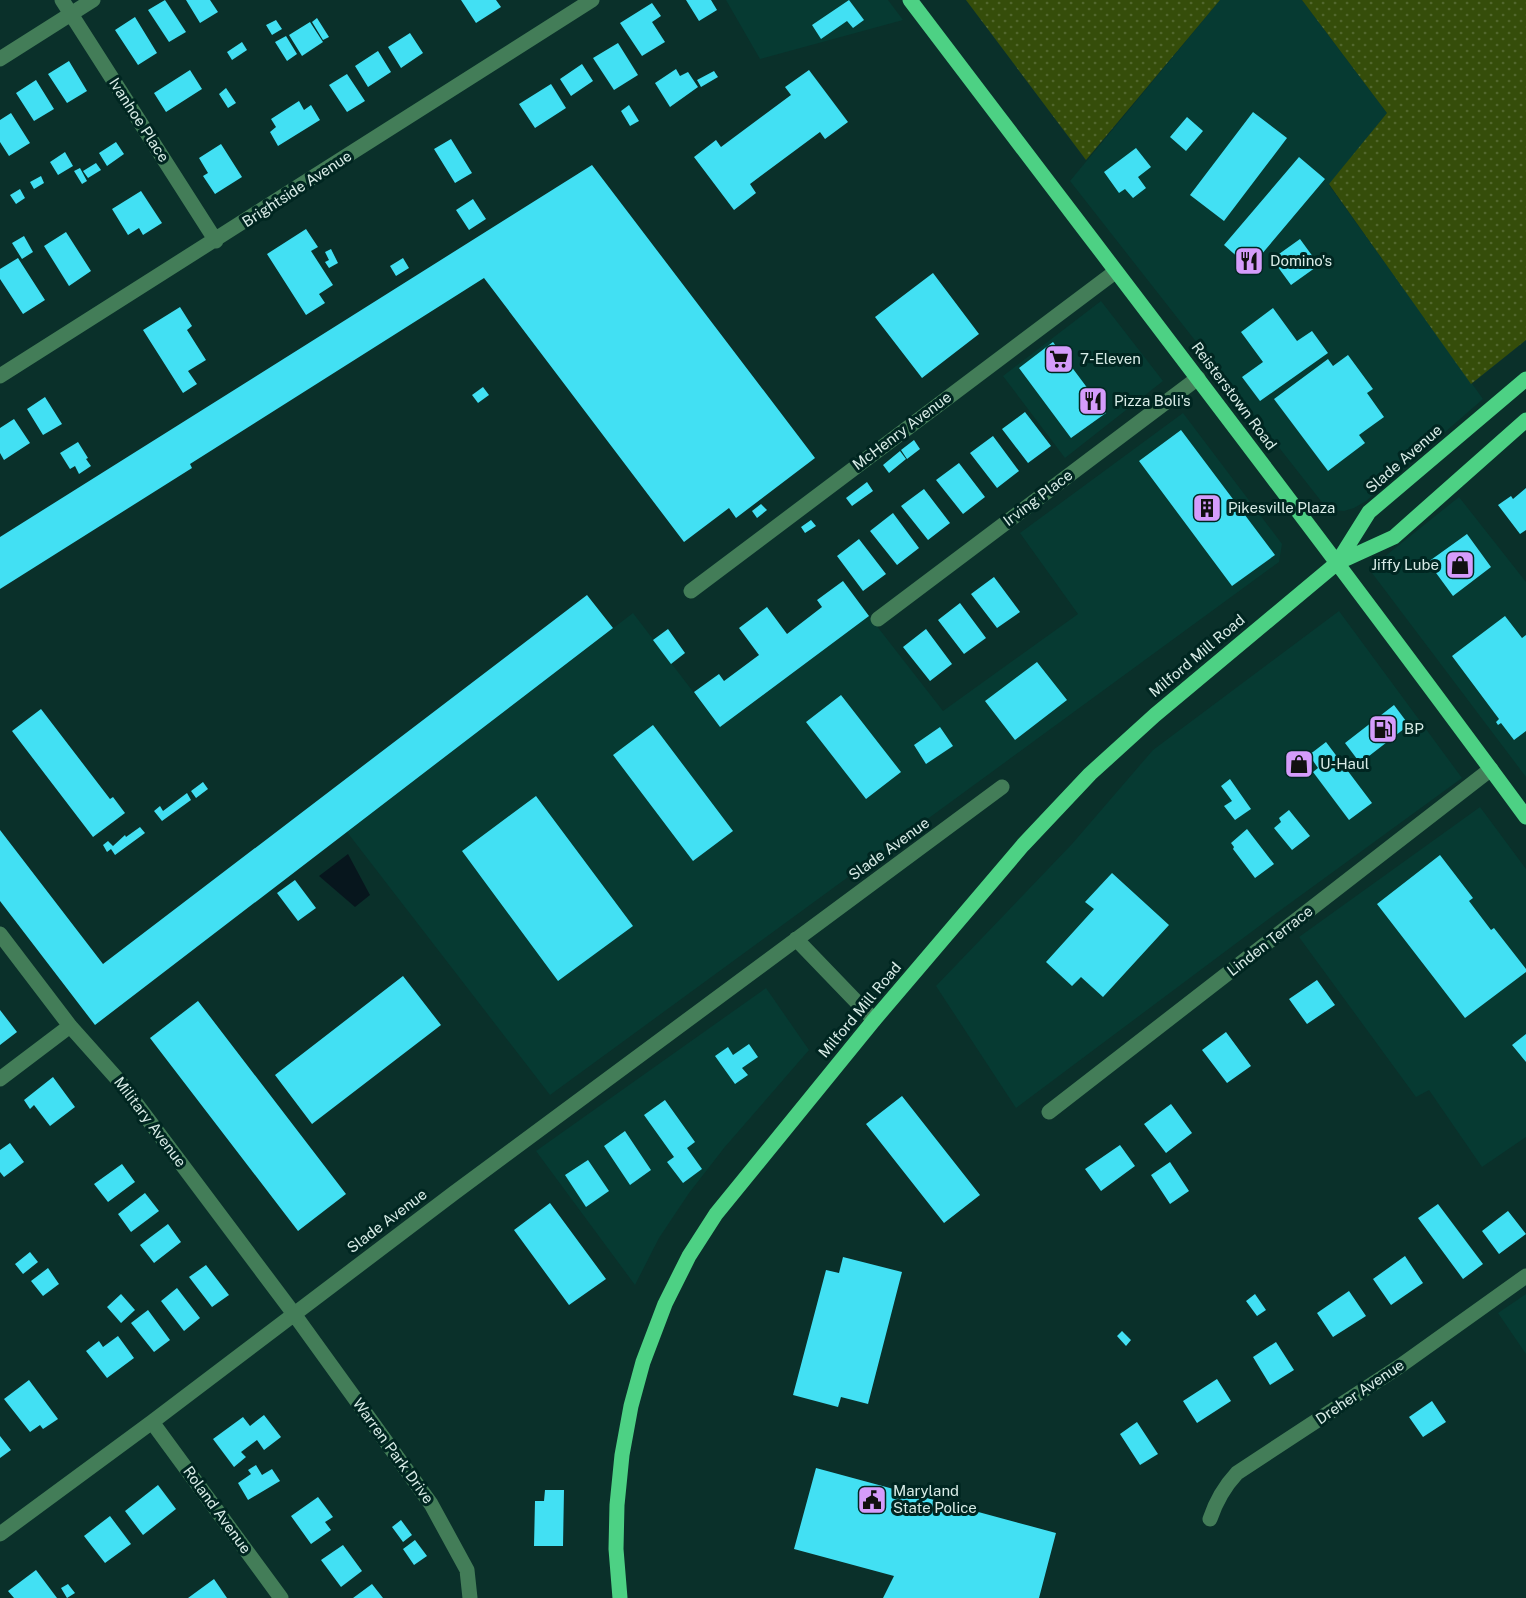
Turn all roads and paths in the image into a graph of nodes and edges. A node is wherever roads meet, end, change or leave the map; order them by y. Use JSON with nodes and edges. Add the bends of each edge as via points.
{"nodes":[{"id":1,"x":62,"y":0,"type":"edge"},
{"id":2,"x":93,"y":0,"type":"edge"},
{"id":3,"x":592,"y":0,"type":"edge"},
{"id":4,"x":910,"y":0,"type":"edge"},
{"id":5,"x":71,"y":14,"type":"junction"},
{"id":6,"x":0,"y":59,"type":"edge"},
{"id":7,"x":216,"y":241,"type":"junction"},
{"id":8,"x":1115,"y":272,"type":"junction"},
{"id":9,"x":0,"y":376,"type":"edge"},
{"id":10,"x":1198,"y":378,"type":"junction"},
{"id":11,"x":1526,"y":379,"type":"edge"},
{"id":12,"x":1526,"y":420,"type":"edge"},
{"id":13,"x":1337,"y":563,"type":"junction"},
{"id":14,"x":691,"y":591,"type":"dead end"},
{"id":15,"x":878,"y":619,"type":"dead end"},
{"id":16,"x":1491,"y":769,"type":"junction"},
{"id":17,"x":1002,"y":787,"type":"dead end"},
{"id":18,"x":1526,"y":817,"type":"edge"},
{"id":19,"x":0,"y":934,"type":"edge"},
{"id":20,"x":796,"y":939,"type":"junction"},
{"id":21,"x":874,"y":1020,"type":"junction"},
{"id":22,"x":70,"y":1026,"type":"junction"},
{"id":23,"x":0,"y":1079,"type":"edge"},
{"id":24,"x":1049,"y":1112,"type":"dead end"},
{"id":25,"x":1526,"y":1276,"type":"edge"},
{"id":26,"x":294,"y":1314,"type":"junction"},
{"id":27,"x":153,"y":1422,"type":"junction"},
{"id":28,"x":1210,"y":1519,"type":"dead end"},
{"id":29,"x":0,"y":1533,"type":"edge"},
{"id":30,"x":281,"y":1598,"type":"edge"},
{"id":31,"x":470,"y":1598,"type":"edge"},
{"id":32,"x":620,"y":1598,"type":"edge"}],
"edges":[{"from":1,"to":5,"type":"street","name":"Ivanhoe Place"},
{"from":2,"to":5,"type":"street"},
{"from":3,"to":7,"type":"street","name":"Brightside Avenue"},
{"from":4,"to":8,"type":"main road","name":"Reisterstown Road"},
{"from":5,"to":6,"type":"street"},
{"from":5,"to":7,"type":"street","name":"Ivanhoe Place"},
{"from":7,"to":9,"type":"street","name":"Brightside Avenue"},
{"from":8,"to":10,"type":"main road","name":"Reisterstown Road"},
{"from":8,"to":14,"type":"street","name":"McHenry Avenue"},
{"from":10,"to":13,"type":"main road","name":"Reisterstown Road"},
{"from":10,"to":15,"type":"street","name":"Irving Place"},
{"from":11,"to":13,"type":"main road","name":"Slade Avenue","via":[[1369,512]]},
{"from":12,"to":13,"type":"main road","via":[[1394,537]]},
{"from":13,"to":16,"type":"main road","name":"Reisterstown Road"},
{"from":13,"to":21,"type":"main road","name":"Milford Mill Road","via":[[1090,774],[1023,845]]},
{"from":16,"to":18,"type":"main road","name":"Reisterstown Road"},
{"from":16,"to":24,"type":"street","name":"Linden Terrace"},
{"from":17,"to":20,"type":"street","name":"Slade Avenue"},
{"from":19,"to":22,"type":"street","name":"Military Avenue"},
{"from":20,"to":21,"type":"street"},
{"from":20,"to":26,"type":"street","name":"Slade Avenue"},
{"from":21,"to":32,"type":"main road","name":"Milford Mill Road","via":[[716,1214],[665,1304],[643,1362],[622,1455],[616,1538]]},
{"from":22,"to":23,"type":"street"},
{"from":22,"to":26,"type":"street","name":"Military Avenue","via":[[120,1082]]},
{"from":25,"to":28,"type":"street","name":"Dreher Avenue","via":[[1400,1366],[1237,1473],[1217,1499]]},
{"from":26,"to":27,"type":"street","name":"Slade Avenue"},
{"from":26,"to":31,"type":"street","name":"Warren Park Drive","via":[[431,1504],[467,1570]]},
{"from":27,"to":29,"type":"street","name":"Slade Avenue"},
{"from":27,"to":30,"type":"street","name":"Roland Avenue"}]}
